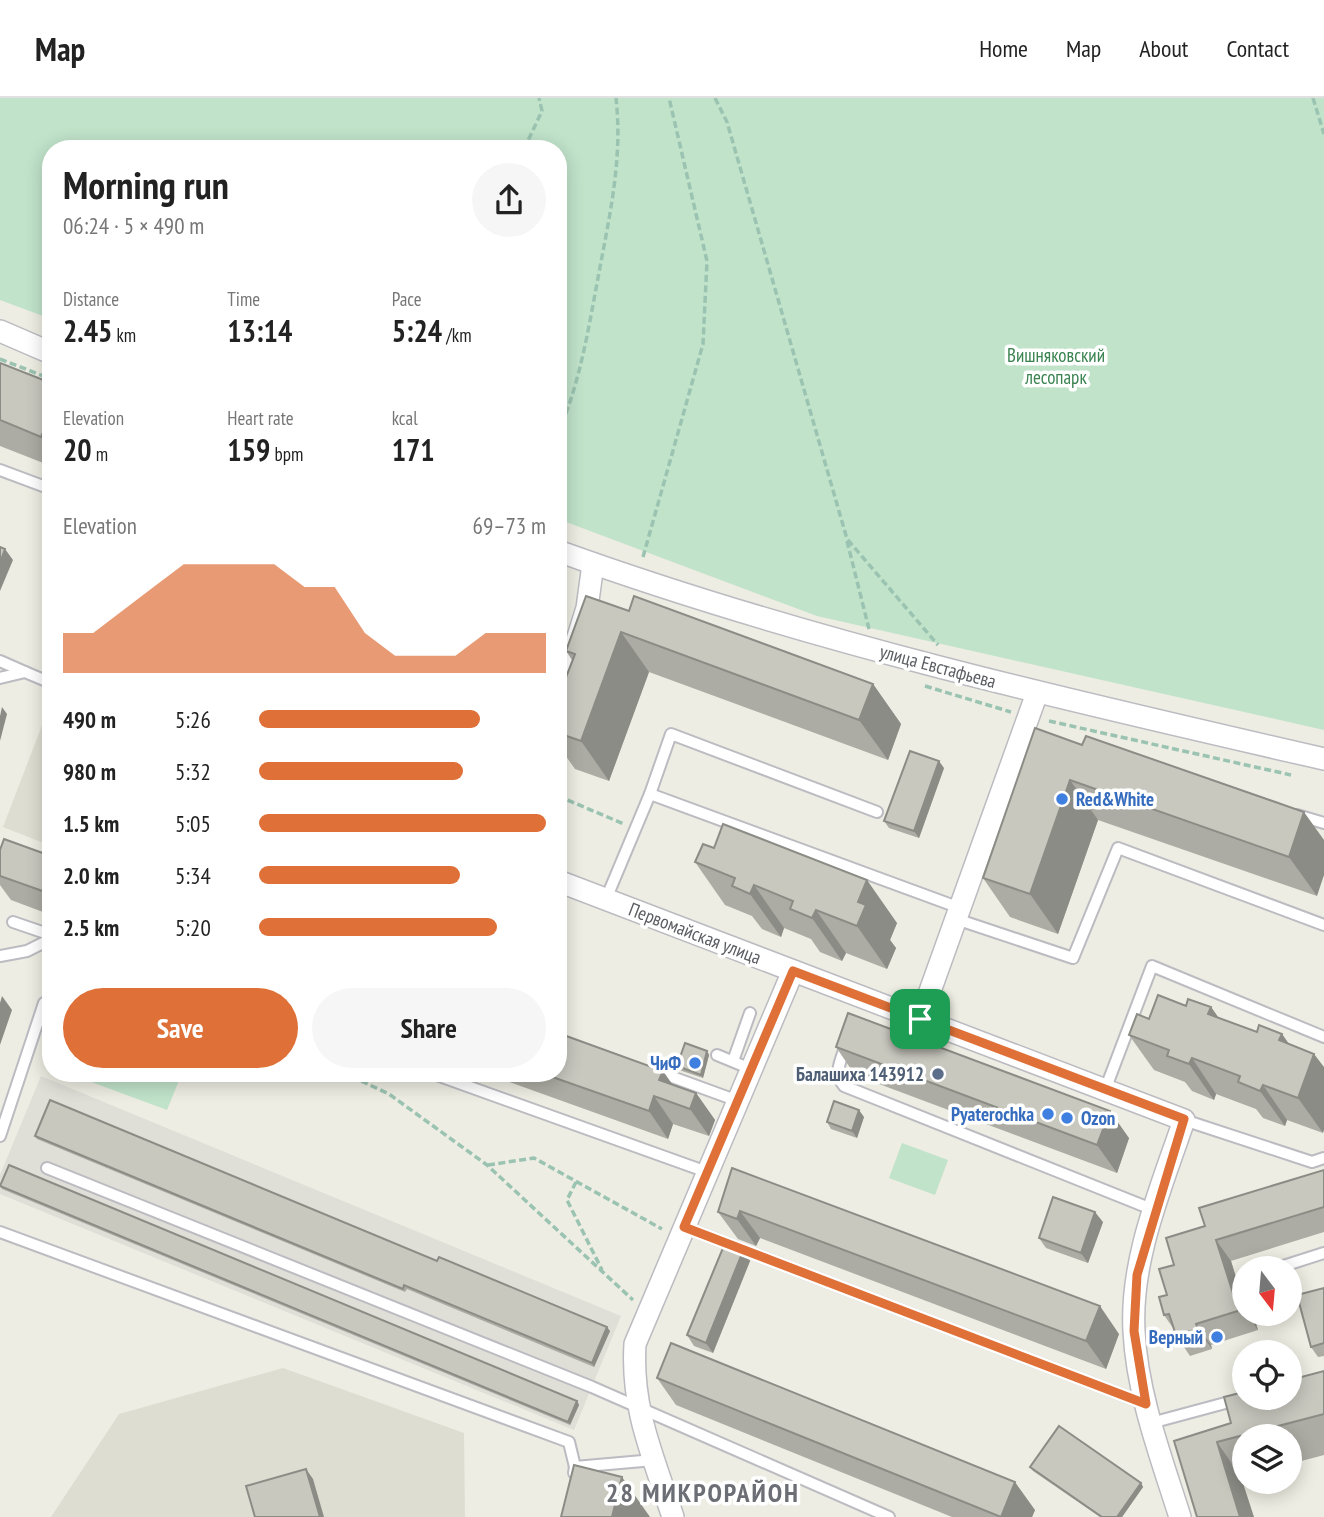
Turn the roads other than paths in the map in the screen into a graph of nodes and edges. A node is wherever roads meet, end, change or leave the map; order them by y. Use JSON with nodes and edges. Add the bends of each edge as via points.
{"nodes":[{"id":1,"x":0,"y":331,"type":"edge"},
{"id":2,"x":42,"y":349,"type":"edge"},
{"id":3,"x":0,"y":470,"type":"edge"},
{"id":4,"x":42,"y":486,"type":"edge"},
{"id":5,"x":567,"y":554,"type":"edge"},
{"id":6,"x":593,"y":564,"type":"junction"},
{"id":7,"x":0,"y":661,"type":"edge"},
{"id":8,"x":25,"y":672,"type":"junction"},
{"id":9,"x":567,"y":672,"type":"edge"},
{"id":10,"x":0,"y":678,"type":"edge"},
{"id":11,"x":42,"y":679,"type":"edge"},
{"id":12,"x":1037,"y":693,"type":"junction"},
{"id":13,"x":1324,"y":759,"type":"edge"},
{"id":14,"x":650,"y":794,"type":"junction"},
{"id":15,"x":1285,"y":811,"type":"edge"},
{"id":16,"x":877,"y":812,"type":"dead end"},
{"id":17,"x":1324,"y":823,"type":"edge"},
{"id":18,"x":567,"y":884,"type":"edge"},
{"id":19,"x":606,"y":899,"type":"junction"},
{"id":20,"x":958,"y":914,"type":"junction"},
{"id":21,"x":13,"y":922,"type":"edge"},
{"id":22,"x":1324,"y":925,"type":"edge"},
{"id":23,"x":42,"y":933,"type":"edge"},
{"id":24,"x":42,"y":942,"type":"edge"},
{"id":25,"x":0,"y":956,"type":"edge"},
{"id":26,"x":793,"y":971,"type":"junction"},
{"id":27,"x":42,"y":1009,"type":"edge"},
{"id":28,"x":750,"y":1013,"type":"dead end"},
{"id":29,"x":920,"y":1019,"type":"junction"},
{"id":30,"x":851,"y":1032,"type":"edge"},
{"id":31,"x":1324,"y":1037,"type":"edge"},
{"id":32,"x":717,"y":1055,"type":"dead end"},
{"id":33,"x":742,"y":1065,"type":"junction"},
{"id":34,"x":646,"y":1068,"type":"edge"},
{"id":35,"x":456,"y":1082,"type":"edge"},
{"id":36,"x":1104,"y":1091,"type":"junction"},
{"id":37,"x":737,"y":1101,"type":"junction"},
{"id":38,"x":1184,"y":1119,"type":"junction"},
{"id":39,"x":0,"y":1136,"type":"edge"},
{"id":40,"x":1324,"y":1158,"type":"edge"},
{"id":41,"x":47,"y":1168,"type":"dead end"},
{"id":42,"x":707,"y":1172,"type":"junction"},
{"id":43,"x":1154,"y":1210,"type":"junction"},
{"id":44,"x":0,"y":1232,"type":"edge"},
{"id":45,"x":681,"y":1233,"type":"junction"},
{"id":46,"x":1324,"y":1254,"type":"edge"},
{"id":47,"x":1302,"y":1261,"type":"edge"},
{"id":48,"x":1232,"y":1400,"type":"edge"},
{"id":49,"x":636,"y":1406,"type":"junction"},
{"id":50,"x":1149,"y":1413,"type":"junction"},
{"id":51,"x":654,"y":1460,"type":"junction"},
{"id":52,"x":575,"y":1467,"type":"junction"},
{"id":53,"x":573,"y":1480,"type":"edge"},
{"id":54,"x":673,"y":1517,"type":"edge"},
{"id":55,"x":889,"y":1517,"type":"edge"},
{"id":56,"x":1180,"y":1517,"type":"edge"}],
"edges":[{"from":1,"to":2,"type":"street"},
{"from":3,"to":4,"type":"lane"},
{"from":5,"to":6,"type":"street","name":"улица Евстафьева"},
{"from":6,"to":9,"type":"street","via":[[587,608]]},
{"from":6,"to":12,"type":"street","name":"улица Евстафьева","via":[[872,649]]},
{"from":7,"to":8,"type":"lane"},
{"from":8,"to":10,"type":"lane"},
{"from":8,"to":11,"type":"lane"},
{"from":12,"to":13,"type":"street","name":"улица Евстафьева"},
{"from":12,"to":20,"type":"street","via":[[1030,733]]},
{"from":14,"to":16,"type":"lane","via":[[671,734]]},
{"from":14,"to":19,"type":"lane"},
{"from":14,"to":20,"type":"lane"},
{"from":15,"to":17,"type":"lane"},
{"from":18,"to":19,"type":"street","name":"Первомайская улица"},
{"from":19,"to":26,"type":"street","name":"Первомайская улица"},
{"from":20,"to":22,"type":"lane","via":[[1073,958],[1118,848]]},
{"from":20,"to":29,"type":"street"},
{"from":21,"to":23,"type":"lane"},
{"from":24,"to":25,"type":"lane","via":[[27,951]]},
{"from":26,"to":29,"type":"street","name":"Первомайская улица","via":[[862,1003]]},
{"from":26,"to":33,"type":"street"},
{"from":27,"to":39,"type":"lane"},
{"from":28,"to":33,"type":"lane"},
{"from":29,"to":36,"type":"street","name":"Первомайская улица"},
{"from":30,"to":43,"type":"lane","via":[[838,1069],[844,1086]]},
{"from":31,"to":36,"type":"lane","via":[[1152,966]]},
{"from":32,"to":33,"type":"lane"},
{"from":33,"to":37,"type":"street"},
{"from":34,"to":37,"type":"lane"},
{"from":35,"to":42,"type":"lane"},
{"from":36,"to":38,"type":"street","name":"Первомайская улица"},
{"from":37,"to":42,"type":"street"},
{"from":38,"to":40,"type":"lane","via":[[1312,1162]]},
{"from":38,"to":43,"type":"street"},
{"from":41,"to":49,"type":"lane"},
{"from":42,"to":45,"type":"street"},
{"from":43,"to":50,"type":"street","via":[[1137,1275],[1134,1331]]},
{"from":44,"to":52,"type":"lane","via":[[569,1442]]},
{"from":45,"to":49,"type":"street","via":[[635,1344]]},
{"from":45,"to":50,"type":"lane"},
{"from":46,"to":47,"type":"lane"},
{"from":48,"to":50,"type":"lane"},
{"from":49,"to":51,"type":"street"},
{"from":49,"to":55,"type":"lane"},
{"from":50,"to":56,"type":"street"},
{"from":51,"to":52,"type":"lane"},
{"from":51,"to":54,"type":"street"},
{"from":52,"to":53,"type":"lane"}]}
